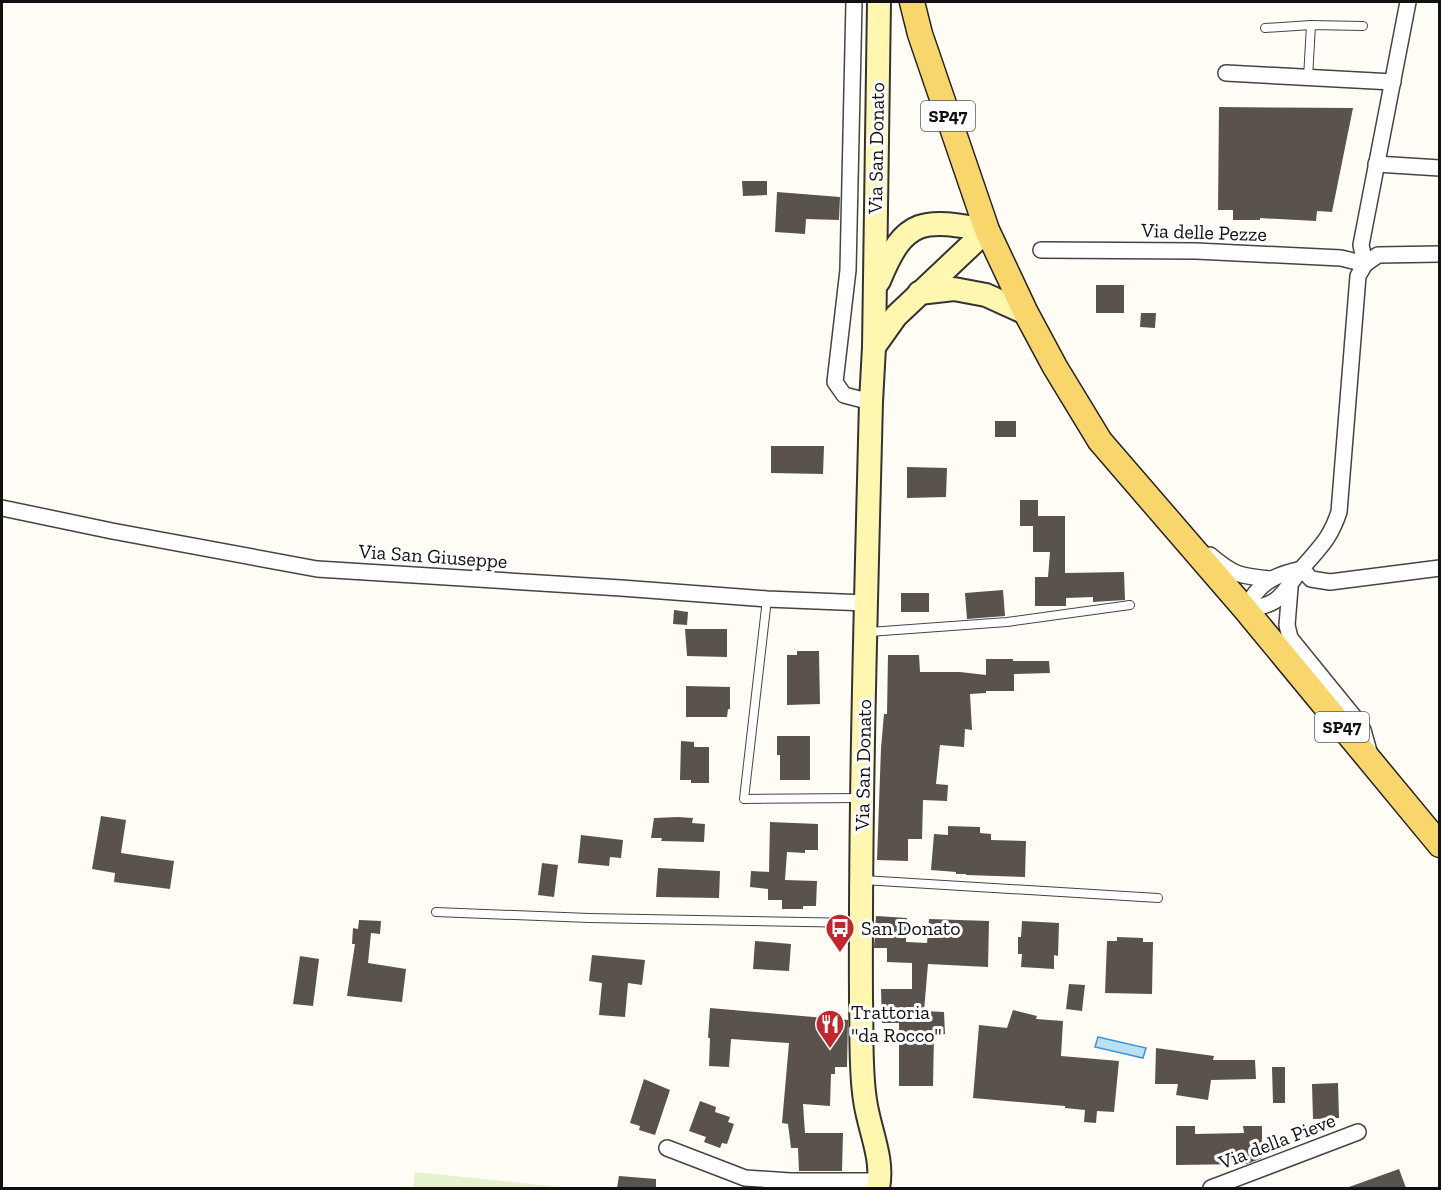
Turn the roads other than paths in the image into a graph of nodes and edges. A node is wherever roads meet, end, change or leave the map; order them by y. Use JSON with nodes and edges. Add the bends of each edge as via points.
{"nodes":[{"id":1,"x":854,"y":2,"type":"edge"},
{"id":2,"x":879,"y":2,"type":"edge"},
{"id":3,"x":912,"y":2,"type":"edge"},
{"id":4,"x":1408,"y":2,"type":"edge"},
{"id":5,"x":1311,"y":25,"type":"junction"},
{"id":6,"x":1363,"y":26,"type":"dead end"},
{"id":7,"x":1265,"y":28,"type":"dead end"},
{"id":8,"x":1226,"y":74,"type":"dead end"},
{"id":9,"x":1308,"y":78,"type":"junction"},
{"id":10,"x":1393,"y":82,"type":"junction"},
{"id":11,"x":1376,"y":164,"type":"junction"},
{"id":12,"x":1440,"y":168,"type":"edge"},
{"id":13,"x":987,"y":230,"type":"junction"},
{"id":14,"x":1041,"y":250,"type":"dead end"},
{"id":15,"x":1440,"y":254,"type":"edge"},
{"id":16,"x":1365,"y":264,"type":"junction"},
{"id":17,"x":919,"y":293,"type":"junction"},
{"id":18,"x":874,"y":294,"type":"junction"},
{"id":19,"x":1026,"y":313,"type":"junction"},
{"id":20,"x":874,"y":346,"type":"junction"},
{"id":21,"x":871,"y":402,"type":"junction"},
{"id":22,"x":1128,"y":473,"type":"junction"},
{"id":23,"x":2,"y":508,"type":"edge"},
{"id":24,"x":1440,"y":568,"type":"edge"},
{"id":25,"x":1302,"y":569,"type":"junction"},
{"id":26,"x":1269,"y":579,"type":"junction"},
{"id":27,"x":1290,"y":588,"type":"junction"},
{"id":28,"x":767,"y":599,"type":"junction"},
{"id":29,"x":866,"y":603,"type":"junction"},
{"id":30,"x":1130,"y":604,"type":"dead end"},
{"id":31,"x":1245,"y":609,"type":"junction"},
{"id":32,"x":866,"y":632,"type":"junction"},
{"id":33,"x":1370,"y":761,"type":"junction"},
{"id":34,"x":862,"y":798,"type":"junction"},
{"id":35,"x":1440,"y":845,"type":"edge"},
{"id":36,"x":862,"y":880,"type":"junction"},
{"id":37,"x":1158,"y":898,"type":"dead end"},
{"id":38,"x":436,"y":912,"type":"dead end"},
{"id":39,"x":861,"y":923,"type":"junction"},
{"id":40,"x":1358,"y":1132,"type":"dead end"},
{"id":41,"x":667,"y":1148,"type":"dead end"},
{"id":42,"x":879,"y":1185,"type":"edge"},
{"id":43,"x":1211,"y":1188,"type":"edge"}],
"edges":[{"from":1,"to":21,"type":"street","via":[[848,270],[835,382],[844,395]]},
{"from":2,"to":18,"type":"street","name":"Via San Donato"},
{"from":3,"to":13,"type":"main road","number":"SP47"},
{"from":4,"to":10,"type":"street"},
{"from":5,"to":6,"type":"lane"},
{"from":5,"to":7,"type":"lane"},
{"from":5,"to":9,"type":"lane"},
{"from":8,"to":9,"type":"street"},
{"from":9,"to":10,"type":"street"},
{"from":10,"to":11,"type":"street"},
{"from":11,"to":12,"type":"street"},
{"from":11,"to":16,"type":"street","via":[[1361,245]]},
{"from":13,"to":17,"type":"street"},
{"from":13,"to":18,"type":"street","name":"Via San Donato","via":[[946,223],[925,225],[905,234],[892,252]]},
{"from":13,"to":19,"type":"main road","number":"SP47"},
{"from":14,"to":16,"type":"street","name":"Via delle Pezze","via":[[1207,252],[1341,258]]},
{"from":15,"to":16,"type":"street","via":[[1378,255]]},
{"from":16,"to":25,"type":"street","via":[[1356,294],[1339,512],[1326,542]]},
{"from":17,"to":19,"type":"street","via":[[954,289],[986,295]]},
{"from":17,"to":20,"type":"street"},
{"from":18,"to":20,"type":"street","name":"Via San Donato"},
{"from":19,"to":22,"type":"main road","number":"SP47","via":[[1100,441]]},
{"from":20,"to":21,"type":"street","name":"Via San Donato"},
{"from":21,"to":29,"type":"street","name":"Via San Donato"},
{"from":22,"to":26,"type":"street","via":[[1225,568],[1238,575]]},
{"from":22,"to":31,"type":"main road","number":"SP47"},
{"from":23,"to":28,"type":"street","name":"Via San Giuseppe","via":[[317,569]]},
{"from":24,"to":25,"type":"street","via":[[1330,582],[1311,579]]},
{"from":25,"to":26,"type":"street"},
{"from":25,"to":27,"type":"street"},
{"from":26,"to":31,"type":"street"},
{"from":27,"to":31,"type":"street","via":[[1268,605]]},
{"from":27,"to":33,"type":"street","via":[[1290,638],[1359,724]]},
{"from":28,"to":29,"type":"street","name":"Via San Giuseppe"},
{"from":28,"to":34,"type":"lane","via":[[744,799]]},
{"from":29,"to":32,"type":"street","name":"Via San Donato"},
{"from":30,"to":32,"type":"lane","via":[[1007,622]]},
{"from":31,"to":33,"type":"main road","number":"SP47"},
{"from":32,"to":34,"type":"street","name":"Via San Donato"},
{"from":33,"to":35,"type":"main road","number":"SP47"},
{"from":34,"to":36,"type":"street","name":"Via San Donato"},
{"from":36,"to":37,"type":"lane"},
{"from":36,"to":39,"type":"street","name":"Via San Donato"},
{"from":38,"to":39,"type":"lane"},
{"from":39,"to":42,"type":"street","name":"Via San Donato","via":[[864,1097],[869,1128],[879,1154]]},
{"from":40,"to":43,"type":"street","name":"Via della Pieve"},
{"from":41,"to":42,"type":"street","name":"Via San Donato","via":[[745,1178]]}]}
